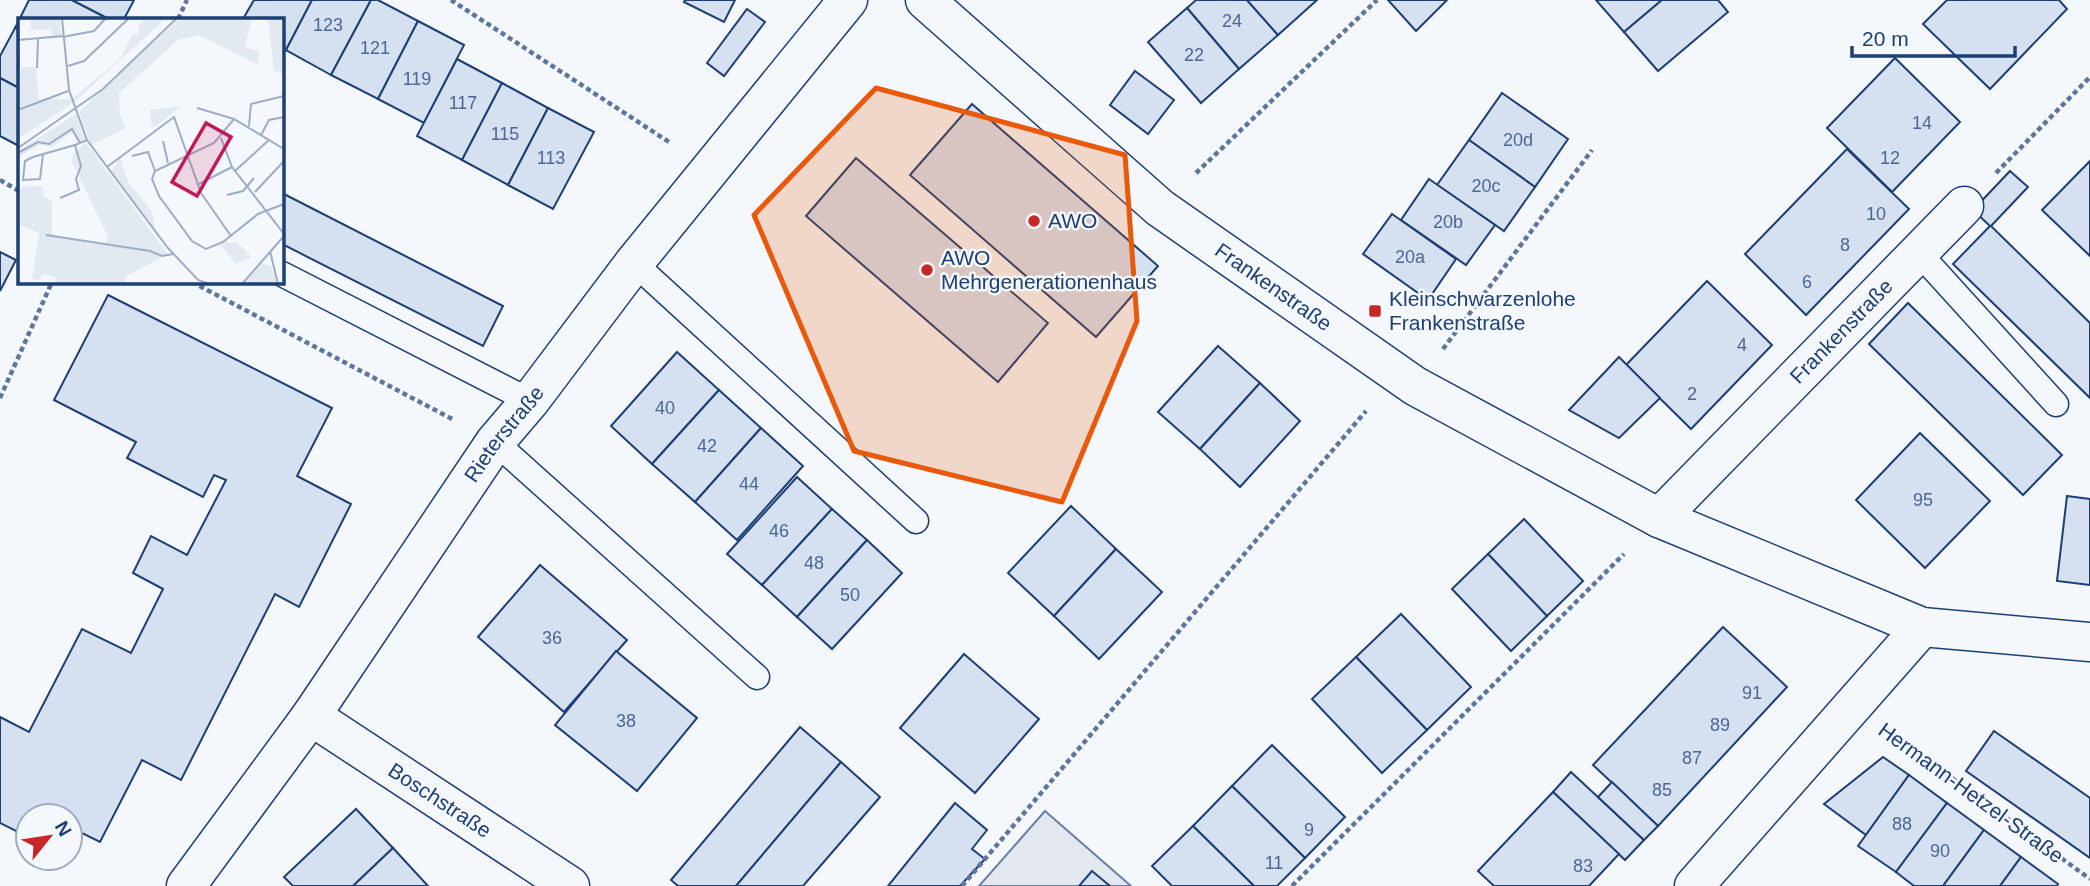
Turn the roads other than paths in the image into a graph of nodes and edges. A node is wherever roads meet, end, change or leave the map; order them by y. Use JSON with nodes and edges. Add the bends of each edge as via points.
{"nodes":[{"id":1,"x":848,"y":0,"type":"edge"},
{"id":2,"x":925,"y":0,"type":"edge"},
{"id":3,"x":1964,"y":206,"type":"road end"},
{"id":4,"x":1918,"y":252,"type":"junction"},
{"id":5,"x":634,"y":263,"type":"junction"},
{"id":6,"x":284,"y":275,"type":"edge"},
{"id":7,"x":530,"y":401,"type":"junction"},
{"id":8,"x":2056,"y":404,"type":"dead end"},
{"id":9,"x":495,"y":442,"type":"junction"},
{"id":10,"x":1659,"y":518,"type":"junction"},
{"id":11,"x":916,"y":521,"type":"dead end"},
{"id":12,"x":1922,"y":627,"type":"junction"},
{"id":13,"x":2090,"y":642,"type":"edge"},
{"id":14,"x":757,"y":677,"type":"dead end"},
{"id":15,"x":312,"y":716,"type":"junction"},
{"id":16,"x":187,"y":886,"type":"edge"},
{"id":17,"x":570,"y":886,"type":"edge"},
{"id":18,"x":1694,"y":886,"type":"edge"}],
"edges":[{"from":1,"to":5,"type":"street","name":"Rieterstraße"},
{"from":2,"to":10,"type":"street","name":"Frankenstraße","via":[[1160,208],[1405,381]]},
{"from":3,"to":4,"type":"street","name":"Frankenstraße"},
{"from":4,"to":8,"type":"lane"},
{"from":4,"to":10,"type":"street","name":"Frankenstraße"},
{"from":5,"to":7,"type":"street","name":"Rieterstraße"},
{"from":5,"to":11,"type":"lane"},
{"from":6,"to":7,"type":"lane"},
{"from":7,"to":9,"type":"street","name":"Rieterstraße"},
{"from":9,"to":14,"type":"lane"},
{"from":9,"to":15,"type":"street","name":"Rieterstraße"},
{"from":10,"to":12,"type":"street","name":"Frankenstraße"},
{"from":12,"to":13,"type":"street"},
{"from":12,"to":18,"type":"street"},
{"from":15,"to":16,"type":"street","name":"Rieterstraße"},
{"from":15,"to":17,"type":"street","name":"Boschstraße"}]}
